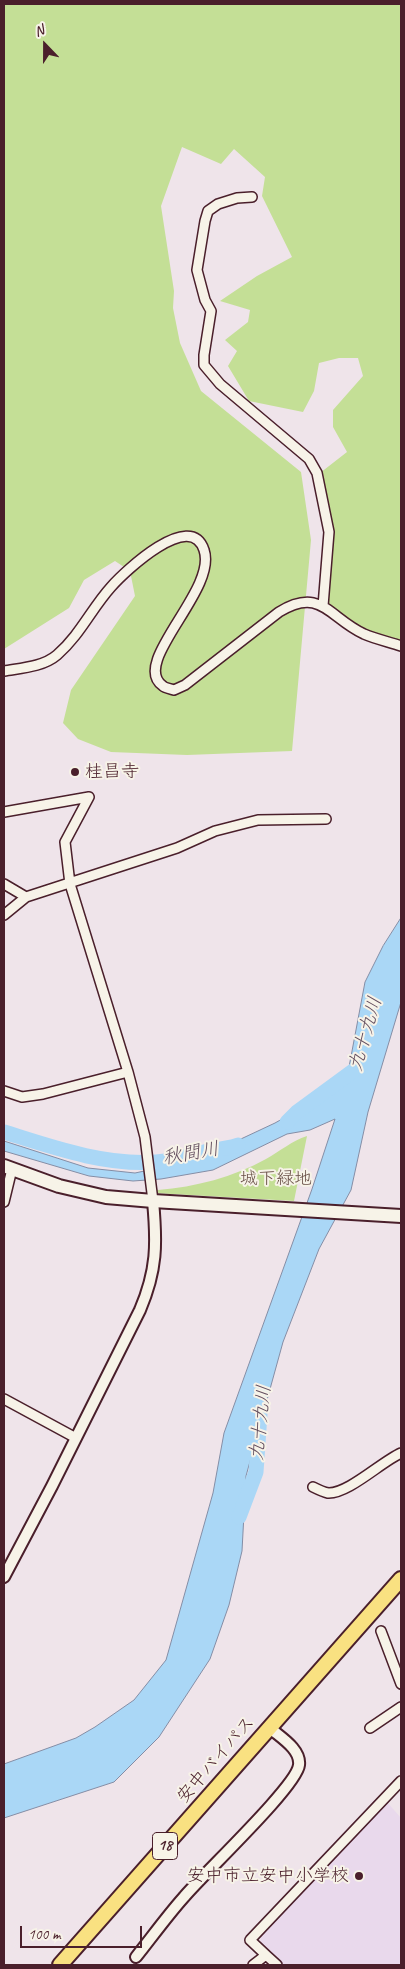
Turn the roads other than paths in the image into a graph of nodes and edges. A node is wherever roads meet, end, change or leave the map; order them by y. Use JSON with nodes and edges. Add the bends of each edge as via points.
{"nodes":[{"id":1,"x":252,"y":197,"type":"dead end"},
{"id":2,"x":323,"y":606,"type":"junction"},
{"id":3,"x":401,"y":646,"type":"edge"},
{"id":4,"x":4,"y":672,"type":"edge"},
{"id":5,"x":4,"y":812,"type":"edge"},
{"id":6,"x":326,"y":819,"type":"dead end"},
{"id":7,"x":4,"y":884,"type":"edge"},
{"id":8,"x":70,"y":884,"type":"junction"},
{"id":9,"x":26,"y":898,"type":"junction"},
{"id":10,"x":4,"y":915,"type":"edge"},
{"id":11,"x":128,"y":1072,"type":"junction"},
{"id":12,"x":4,"y":1091,"type":"edge"},
{"id":13,"x":8,"y":1168,"type":"edge"},
{"id":14,"x":152,"y":1201,"type":"junction"},
{"id":15,"x":4,"y":1202,"type":"edge"},
{"id":16,"x":401,"y":1216,"type":"edge"},
{"id":17,"x":4,"y":1399,"type":"edge"},
{"id":18,"x":76,"y":1438,"type":"junction"},
{"id":19,"x":401,"y":1453,"type":"edge"},
{"id":20,"x":313,"y":1487,"type":"dead end"},
{"id":21,"x":4,"y":1577,"type":"edge"},
{"id":22,"x":401,"y":1579,"type":"edge"},
{"id":23,"x":381,"y":1631,"type":"dead end"},
{"id":24,"x":401,"y":1684,"type":"edge"},
{"id":25,"x":401,"y":1707,"type":"edge"},
{"id":26,"x":270,"y":1728,"type":"junction"},
{"id":27,"x":370,"y":1728,"type":"dead end"},
{"id":28,"x":401,"y":1780,"type":"edge"},
{"id":29,"x":266,"y":1955,"type":"junction"},
{"id":30,"x":136,"y":1957,"type":"dead end"},
{"id":31,"x":60,"y":1965,"type":"edge"},
{"id":32,"x":253,"y":1965,"type":"edge"},
{"id":33,"x":277,"y":1965,"type":"edge"}],
"edges":[{"from":1,"to":2,"type":"street","via":[[218,204],[208,211],[205,220],[197,270],[211,311],[204,365],[220,384],[309,459],[317,474],[329,532]]},
{"from":2,"to":3,"type":"street","via":[[364,634]]},
{"from":2,"to":4,"type":"street","via":[[310,601],[289,605],[185,685],[174,690],[163,686],[157,678],[156,657],[199,586],[205,564],[200,542],[185,536],[172,539],[154,550],[111,587],[79,632],[56,656],[42,664]]},
{"from":5,"to":8,"type":"street","via":[[89,797],[65,842]]},
{"from":6,"to":8,"type":"street","via":[[258,820],[215,831],[177,848]]},
{"from":7,"to":9,"type":"street"},
{"from":8,"to":9,"type":"street"},
{"from":8,"to":11,"type":"street"},
{"from":9,"to":10,"type":"street"},
{"from":11,"to":12,"type":"street","via":[[43,1094],[22,1097]]},
{"from":11,"to":14,"type":"street","via":[[145,1137]]},
{"from":13,"to":14,"type":"main road","via":[[86,1193]]},
{"from":13,"to":15,"type":"street"},
{"from":14,"to":16,"type":"main road"},
{"from":14,"to":18,"type":"street","via":[[156,1246],[149,1289]]},
{"from":17,"to":18,"type":"street"},
{"from":18,"to":21,"type":"street"},
{"from":19,"to":20,"type":"street","via":[[340,1491],[327,1493]]},
{"from":22,"to":26,"type":"highway","name":"安中バイパス","number":"18"},
{"from":23,"to":24,"type":"street"},
{"from":25,"to":27,"type":"street"},
{"from":26,"to":30,"type":"street","via":[[298,1757],[296,1773],[264,1813],[185,1895]]},
{"from":26,"to":31,"type":"highway","name":"安中バイパス","number":"18"},
{"from":28,"to":29,"type":"street","via":[[250,1940]]},
{"from":29,"to":32,"type":"street"},
{"from":29,"to":33,"type":"street"}]}
